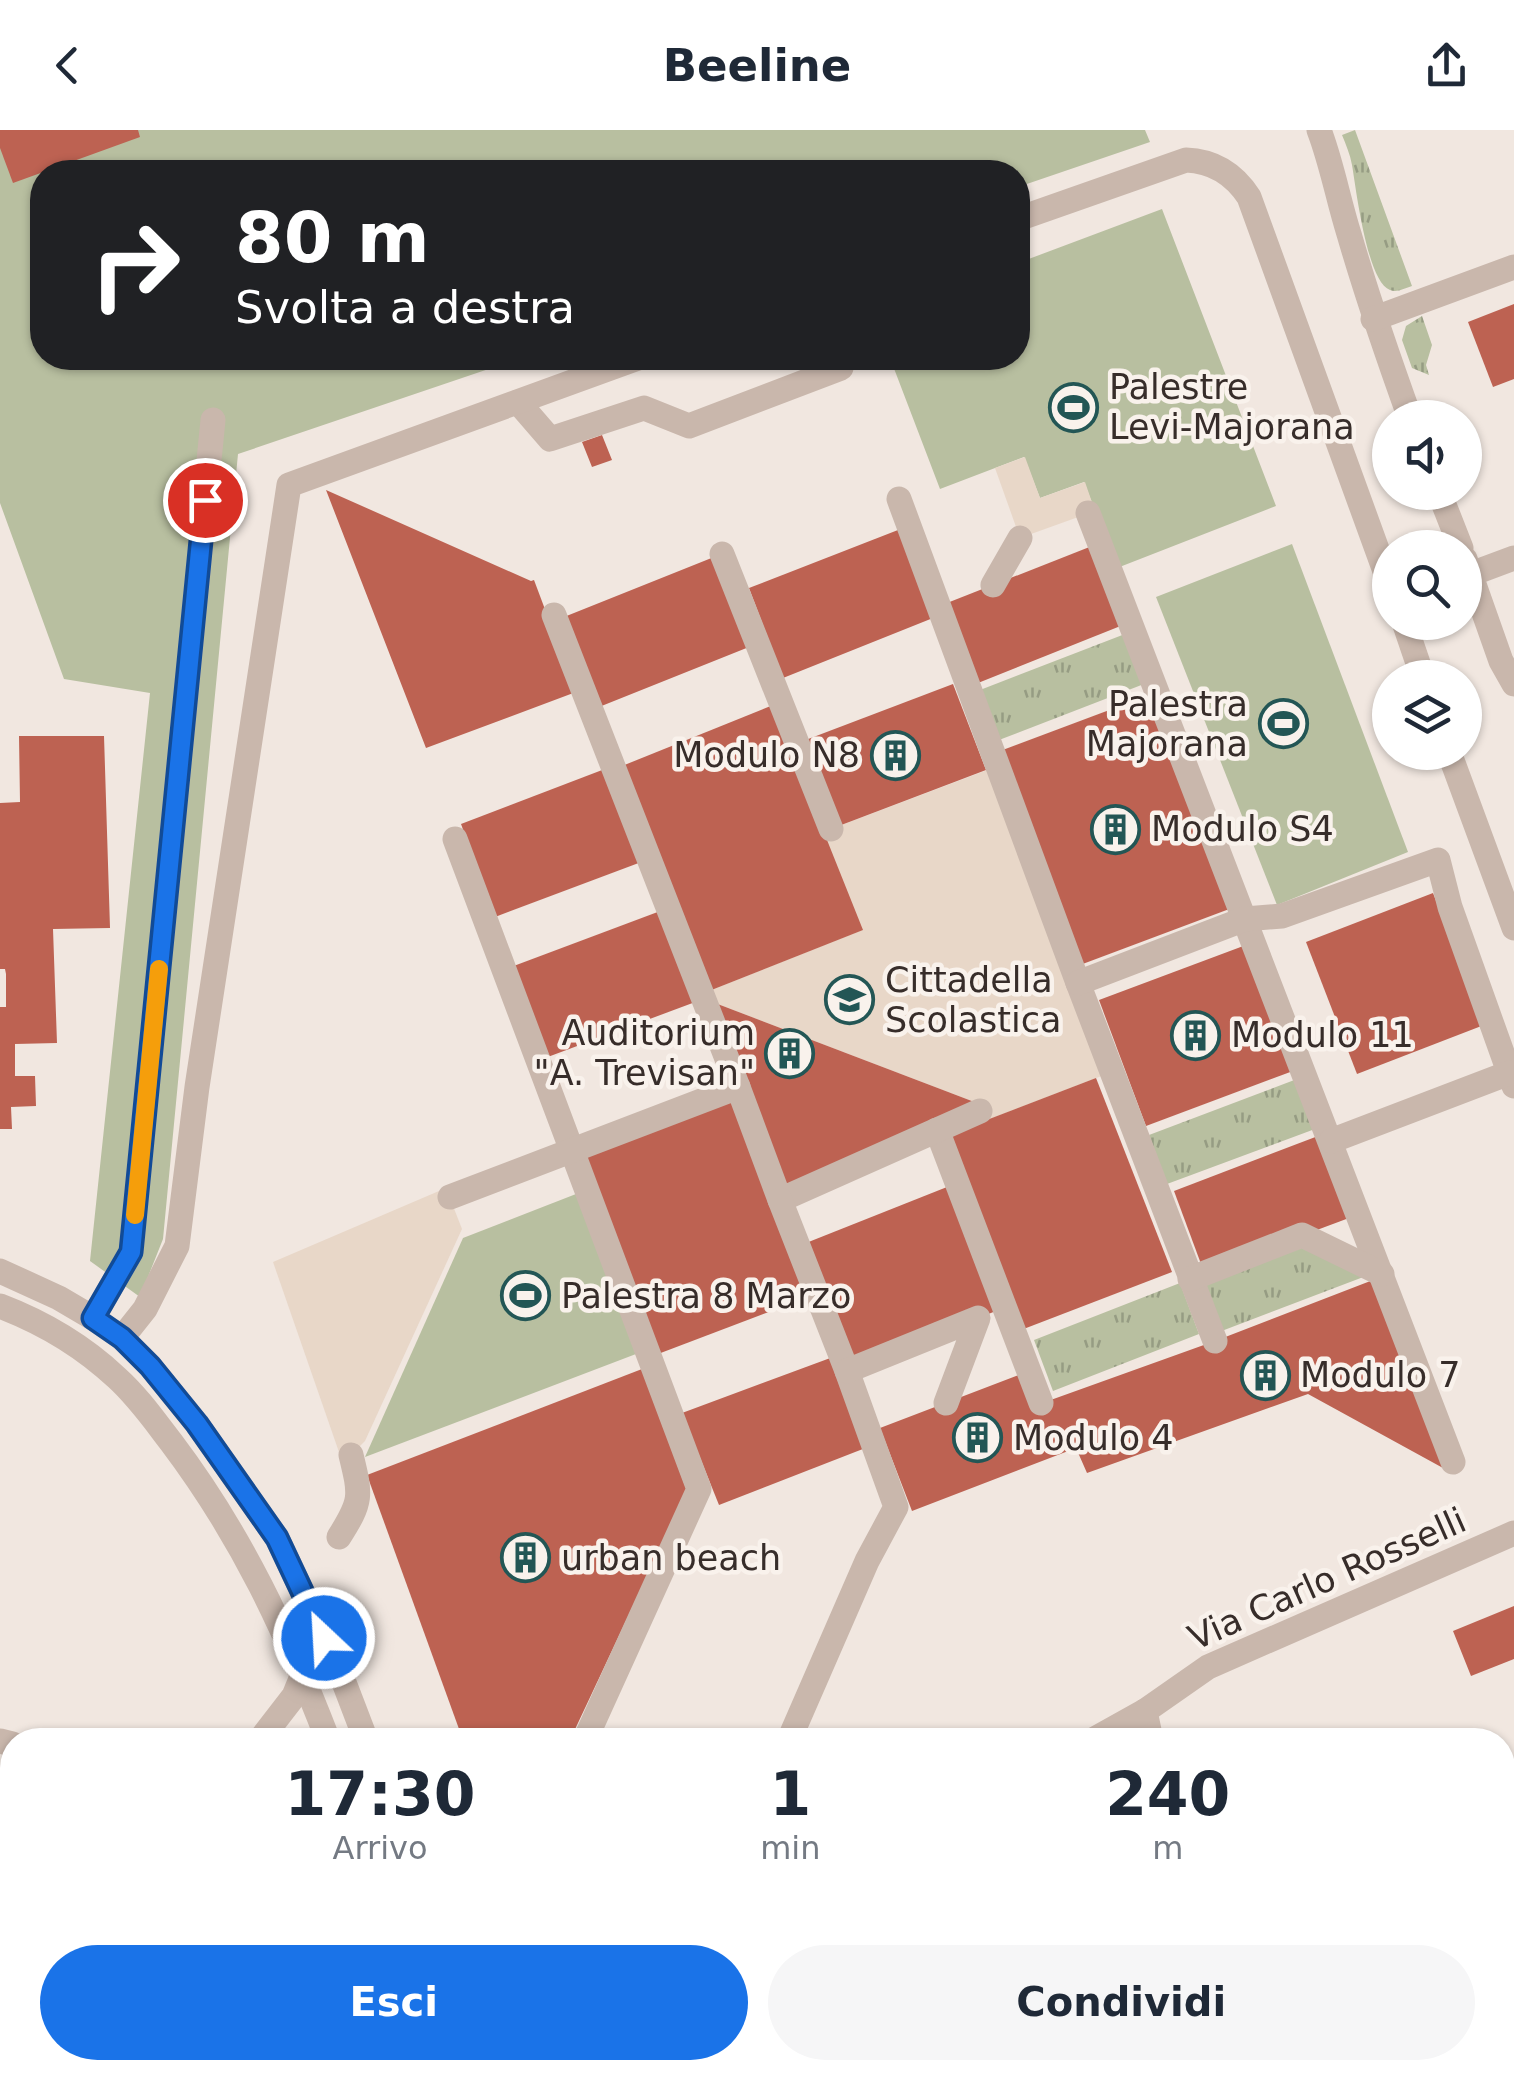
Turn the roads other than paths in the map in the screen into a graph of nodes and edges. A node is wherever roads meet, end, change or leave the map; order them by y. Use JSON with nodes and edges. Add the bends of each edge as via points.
{"nodes":[{"id":1,"x":1319,"y":130,"type":"edge"},
{"id":2,"x":1030,"y":215,"type":"edge"},
{"id":3,"x":1514,"y":267,"type":"edge"},
{"id":4,"x":1374,"y":319,"type":"junction"},
{"id":5,"x":605,"y":370,"type":"edge"},
{"id":6,"x":835,"y":370,"type":"edge"},
{"id":7,"x":1403,"y":400,"type":"edge"},
{"id":8,"x":518,"y":402,"type":"junction"},
{"id":9,"x":213,"y":420,"type":"dead end"},
{"id":10,"x":899,"y":499,"type":"dead end"},
{"id":11,"x":1088,"y":513,"type":"dead end"},
{"id":12,"x":1372,"y":536,"type":"edge"},
{"id":13,"x":1020,"y":538,"type":"dead end"},
{"id":14,"x":722,"y":554,"type":"dead end"},
{"id":15,"x":1514,"y":558,"type":"edge"},
{"id":16,"x":1482,"y":564,"type":"edge"},
{"id":17,"x":993,"y":585,"type":"dead end"},
{"id":18,"x":1482,"y":606,"type":"edge"},
{"id":19,"x":554,"y":615,"type":"dead end"},
{"id":20,"x":1514,"y":684,"type":"edge"},
{"id":21,"x":1457,"y":770,"type":"edge"},
{"id":22,"x":831,"y":829,"type":"dead end"},
{"id":23,"x":455,"y":840,"type":"dead end"},
{"id":24,"x":1245,"y":919,"type":"junction"},
{"id":25,"x":1514,"y":928,"type":"edge"},
{"id":26,"x":1078,"y":983,"type":"junction"},
{"id":27,"x":1512,"y":1079,"type":"edge"},
{"id":28,"x":738,"y":1087,"type":"junction"},
{"id":29,"x":980,"y":1111,"type":"dead end"},
{"id":30,"x":937,"y":1130,"type":"junction"},
{"id":31,"x":1332,"y":1141,"type":"junction"},
{"id":32,"x":572,"y":1150,"type":"junction"},
{"id":33,"x":450,"y":1198,"type":"dead end"},
{"id":34,"x":780,"y":1200,"type":"junction"},
{"id":35,"x":0,"y":1271,"type":"edge"},
{"id":36,"x":1382,"y":1274,"type":"junction"},
{"id":37,"x":1190,"y":1279,"type":"junction"},
{"id":38,"x":0,"y":1306,"type":"edge"},
{"id":39,"x":93,"y":1318,"type":"junction"},
{"id":40,"x":122,"y":1338,"type":"junction"},
{"id":41,"x":1215,"y":1342,"type":"dead end"},
{"id":42,"x":847,"y":1371,"type":"junction"},
{"id":43,"x":946,"y":1402,"type":"dead end"},
{"id":44,"x":1041,"y":1403,"type":"dead end"},
{"id":45,"x":352,"y":1455,"type":"dead end"},
{"id":46,"x":1453,"y":1462,"type":"dead end"},
{"id":47,"x":1514,"y":1533,"type":"edge"},
{"id":48,"x":339,"y":1537,"type":"dead end"},
{"id":49,"x":302,"y":1674,"type":"junction"},
{"id":50,"x":1145,"y":1711,"type":"junction"},
{"id":51,"x":269,"y":1728,"type":"edge"},
{"id":52,"x":323,"y":1728,"type":"edge"},
{"id":53,"x":361,"y":1728,"type":"edge"},
{"id":54,"x":590,"y":1728,"type":"edge"},
{"id":55,"x":794,"y":1728,"type":"edge"},
{"id":56,"x":1115,"y":1728,"type":"edge"},
{"id":57,"x":1149,"y":1728,"type":"edge"}],
"edges":[{"from":1,"to":4,"type":"street"},
{"from":2,"to":12,"type":"street","via":[[1186,160],[1217,166],[1240,184]]},
{"from":3,"to":4,"type":"street"},
{"from":4,"to":7,"type":"street"},
{"from":5,"to":8,"type":"street"},
{"from":6,"to":8,"type":"street","via":[[689,426],[644,408],[550,439]]},
{"from":8,"to":40,"type":"street","via":[[289,485],[178,1246]]},
{"from":9,"to":39,"type":"street","via":[[131,1252]]},
{"from":10,"to":26,"type":"street"},
{"from":11,"to":24,"type":"street"},
{"from":13,"to":17,"type":"street"},
{"from":14,"to":22,"type":"street"},
{"from":15,"to":16,"type":"street"},
{"from":18,"to":20,"type":"street"},
{"from":19,"to":28,"type":"street"},
{"from":21,"to":25,"type":"street"},
{"from":23,"to":32,"type":"street"},
{"from":24,"to":26,"type":"street"},
{"from":24,"to":27,"type":"street","via":[[1282,916],[1438,860]]},
{"from":24,"to":31,"type":"street"},
{"from":26,"to":37,"type":"street"},
{"from":27,"to":31,"type":"street"},
{"from":28,"to":32,"type":"street"},
{"from":28,"to":34,"type":"street"},
{"from":29,"to":30,"type":"street"},
{"from":30,"to":34,"type":"street"},
{"from":30,"to":44,"type":"street"},
{"from":31,"to":36,"type":"street"},
{"from":32,"to":33,"type":"street"},
{"from":32,"to":54,"type":"street","via":[[699,1489]]},
{"from":34,"to":42,"type":"street"},
{"from":35,"to":39,"type":"street"},
{"from":36,"to":37,"type":"street","via":[[1302,1235]]},
{"from":36,"to":46,"type":"street"},
{"from":37,"to":41,"type":"street"},
{"from":38,"to":49,"type":"street","via":[[83,1351],[142,1403],[221,1513]]},
{"from":39,"to":40,"type":"street"},
{"from":40,"to":53,"type":"street","via":[[197,1424],[277,1538]]},
{"from":42,"to":43,"type":"street","via":[[978,1318]]},
{"from":42,"to":55,"type":"street","via":[[896,1507]]},
{"from":45,"to":48,"type":"street","via":[[360,1493]]},
{"from":47,"to":50,"type":"street","name":"Via Carlo Rosselli","via":[[1208,1667]]},
{"from":49,"to":51,"type":"street"},
{"from":49,"to":52,"type":"street"},
{"from":50,"to":56,"type":"street","name":"Via Carlo Rosselli"},
{"from":50,"to":57,"type":"street"}]}
